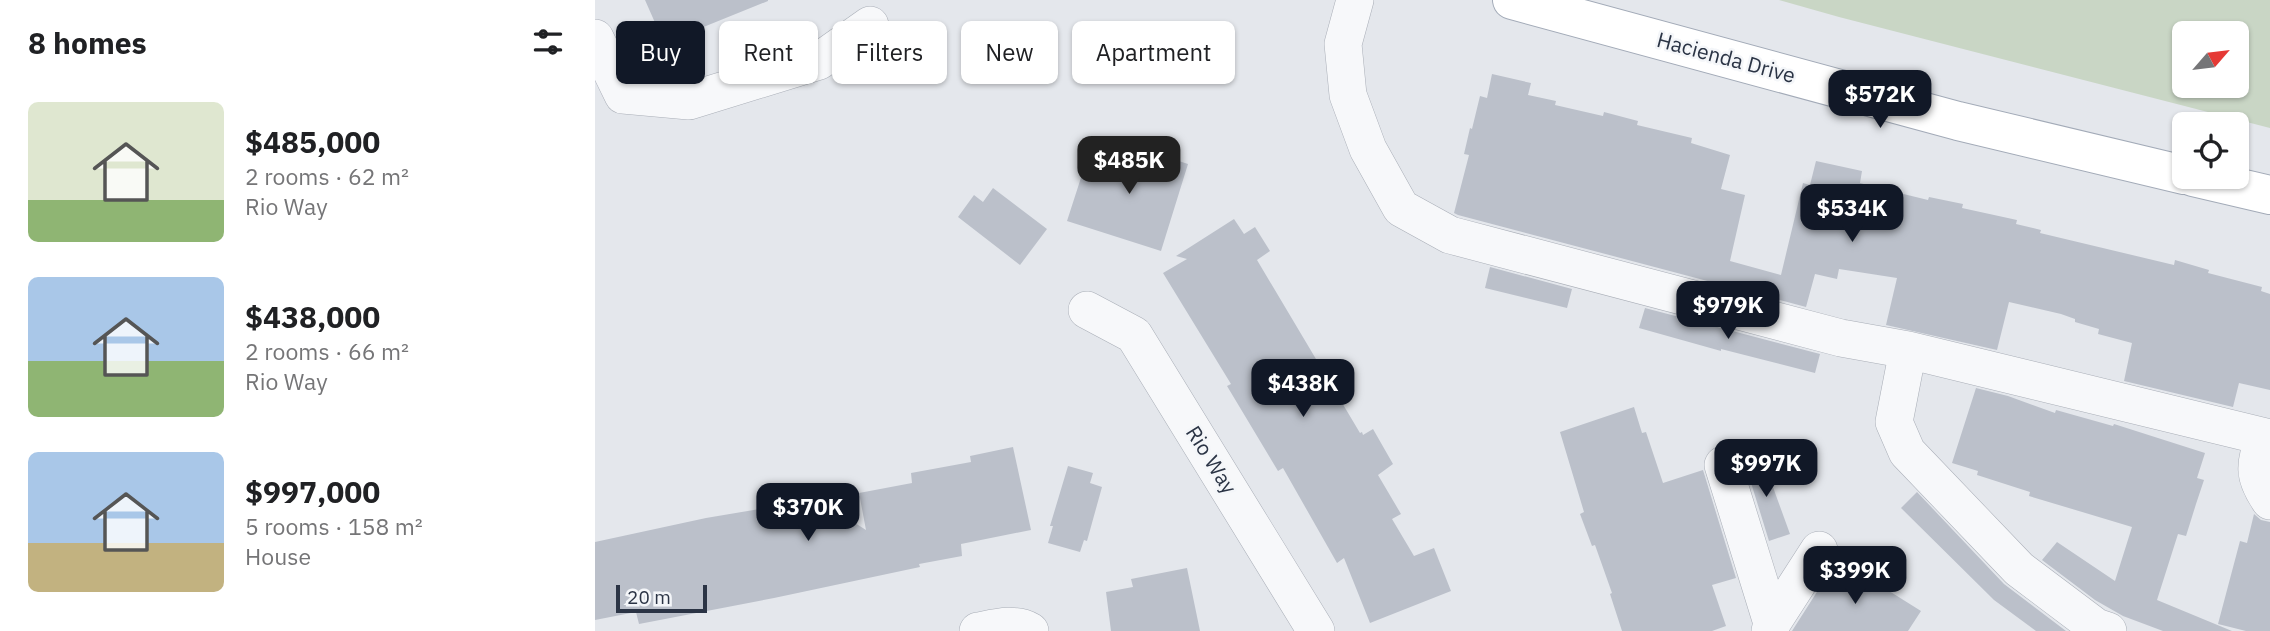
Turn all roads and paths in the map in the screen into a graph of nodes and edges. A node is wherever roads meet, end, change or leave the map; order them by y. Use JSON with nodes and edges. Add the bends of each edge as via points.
{"nodes":[{"id":1,"x":1355,"y":0,"type":"edge"},
{"id":2,"x":1512,"y":0,"type":"edge"},
{"id":3,"x":595,"y":38,"type":"edge"},
{"id":4,"x":832,"y":52,"type":"edge"},
{"id":5,"x":2172,"y":172,"type":"edge"},
{"id":6,"x":2244,"y":189,"type":"edge"},
{"id":7,"x":2270,"y":195,"type":"edge"},
{"id":8,"x":1087,"y":310,"type":"dead end"},
{"id":9,"x":1908,"y":350,"type":"junction"},
{"id":10,"x":2267,"y":438,"type":"edge"},
{"id":11,"x":1723,"y":464,"type":"dead end"},
{"id":12,"x":2270,"y":501,"type":"edge"},
{"id":13,"x":1819,"y":550,"type":"dead end"},
{"id":14,"x":1771,"y":627,"type":"edge"},
{"id":15,"x":978,"y":631,"type":"edge"},
{"id":16,"x":1030,"y":631,"type":"edge"},
{"id":17,"x":1317,"y":631,"type":"edge"},
{"id":18,"x":2108,"y":631,"type":"edge"}],
"edges":[{"from":1,"to":9,"type":"street","via":[[1343,44],[1348,95],[1368,149],[1401,208],[1450,235],[1841,338]]},
{"from":2,"to":5,"type":"main road","name":"Hacienda Drive","via":[[1958,121]]},
{"from":3,"to":4,"type":"street","via":[[623,94],[688,101],[819,61]]},
{"from":6,"to":7,"type":"main road"},
{"from":8,"to":17,"type":"street","name":"Rio Way","via":[[1134,335]]},
{"from":9,"to":10,"type":"street"},
{"from":9,"to":18,"type":"street","via":[[1894,422],[1907,452],[2019,569]]},
{"from":10,"to":12,"type":"street","via":[[2255,470]]},
{"from":11,"to":14,"type":"street"},
{"from":13,"to":14,"type":"street"},
{"from":15,"to":16,"type":"street","via":[[1003,626]]}]}
